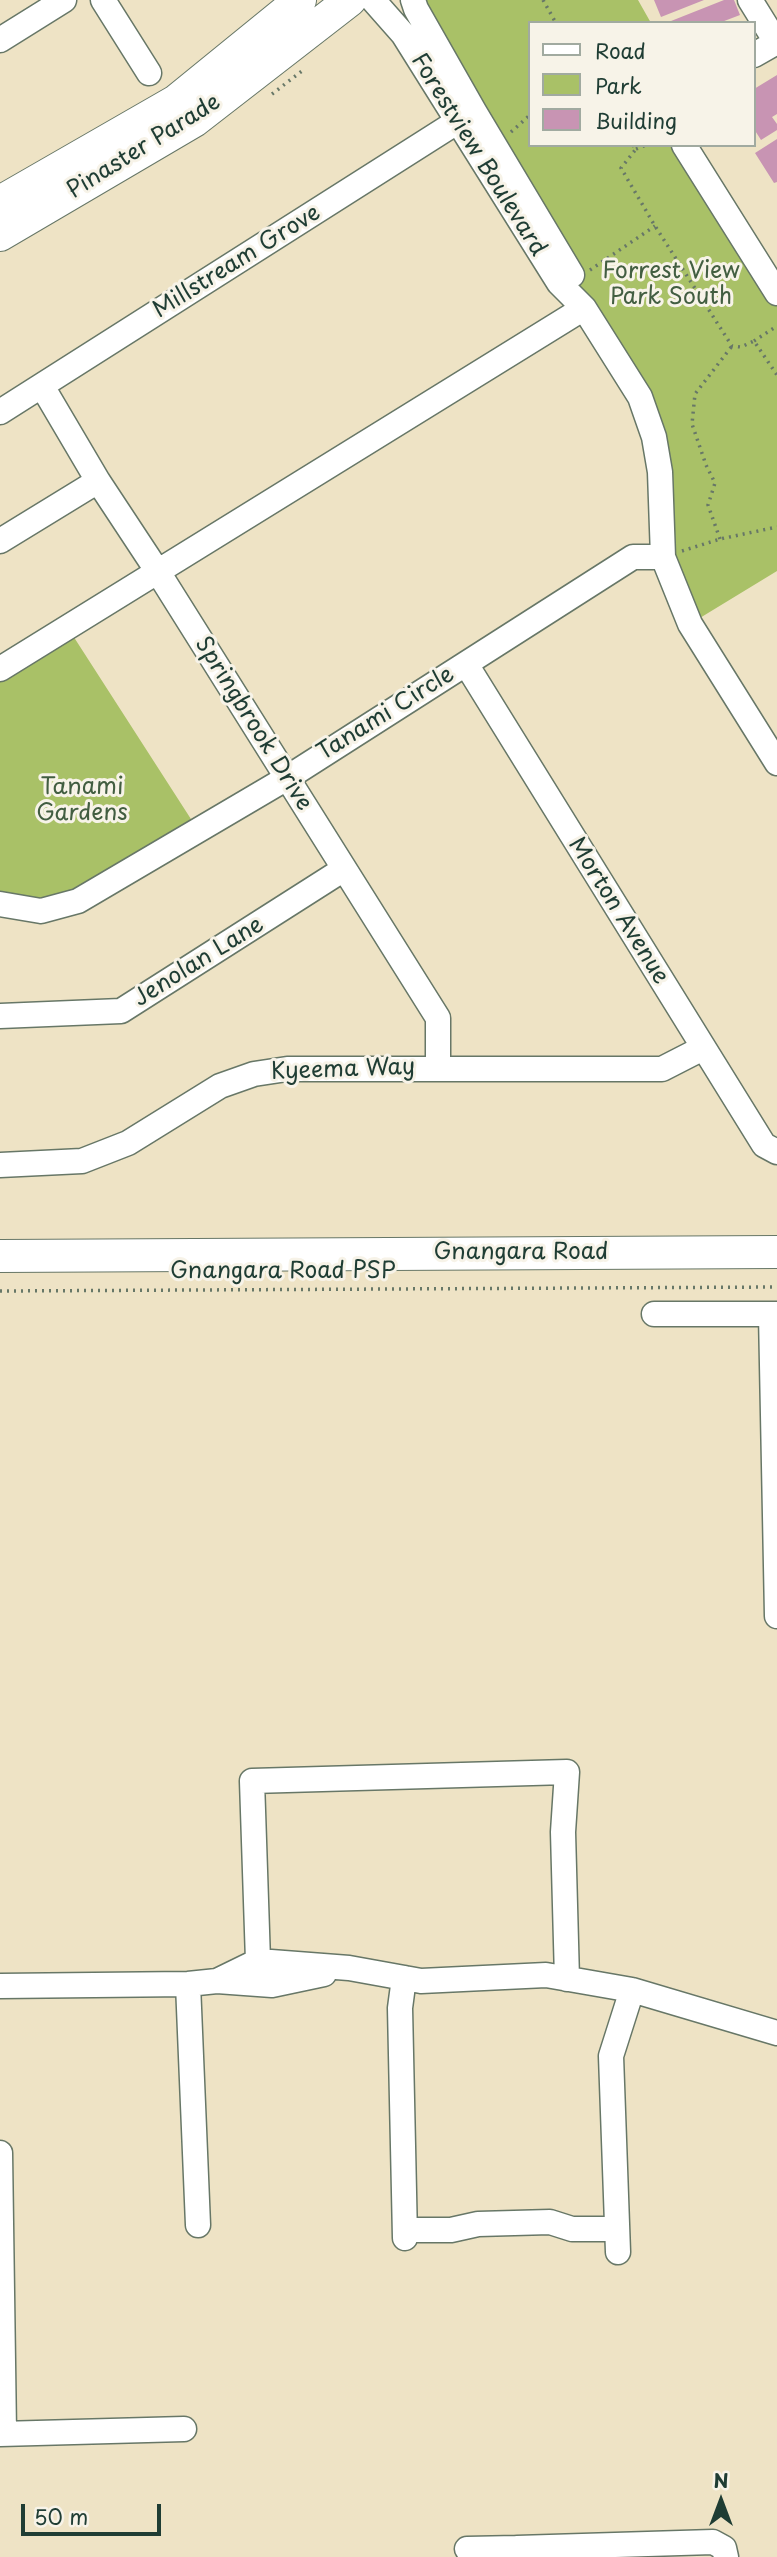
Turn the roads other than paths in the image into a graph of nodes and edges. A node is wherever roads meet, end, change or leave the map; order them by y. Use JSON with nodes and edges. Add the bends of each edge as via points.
{"nodes":[{"id":1,"x":64,"y":0,"type":"edge"},
{"id":2,"x":103,"y":0,"type":"edge"},
{"id":3,"x":300,"y":0,"type":"edge"},
{"id":4,"x":350,"y":0,"type":"edge"},
{"id":5,"x":373,"y":0,"type":"edge"},
{"id":6,"x":414,"y":0,"type":"edge"},
{"id":7,"x":750,"y":0,"type":"edge"},
{"id":8,"x":0,"y":40,"type":"edge"},
{"id":9,"x":776,"y":42,"type":"edge"},
{"id":10,"x":756,"y":54,"type":"edge"},
{"id":11,"x":149,"y":73,"type":"dead end"},
{"id":12,"x":465,"y":117,"type":"junction"},
{"id":13,"x":685,"y":147,"type":"edge"},
{"id":14,"x":0,"y":202,"type":"edge"},
{"id":15,"x":0,"y":235,"type":"edge"},
{"id":16,"x":777,"y":293,"type":"edge"},
{"id":17,"x":584,"y":309,"type":"junction"},
{"id":18,"x":42,"y":386,"type":"junction"},
{"id":19,"x":0,"y":412,"type":"edge"},
{"id":20,"x":98,"y":481,"type":"junction"},
{"id":21,"x":0,"y":541,"type":"edge"},
{"id":22,"x":663,"y":557,"type":"junction"},
{"id":23,"x":158,"y":572,"type":"junction"},
{"id":24,"x":466,"y":664,"type":"junction"},
{"id":25,"x":0,"y":669,"type":"edge"},
{"id":26,"x":777,"y":763,"type":"edge"},
{"id":27,"x":287,"y":778,"type":"junction"},
{"id":28,"x":344,"y":869,"type":"junction"},
{"id":29,"x":0,"y":904,"type":"edge"},
{"id":30,"x":0,"y":1016,"type":"edge"},
{"id":31,"x":703,"y":1048,"type":"junction"},
{"id":32,"x":438,"y":1068,"type":"junction"},
{"id":33,"x":777,"y":1152,"type":"edge"},
{"id":34,"x":0,"y":1165,"type":"edge"},
{"id":35,"x":0,"y":1236,"type":"edge"},
{"id":36,"x":777,"y":1252,"type":"edge"},
{"id":37,"x":266,"y":1253,"type":"junction"},
{"id":38,"x":0,"y":1256,"type":"edge"},
{"id":39,"x":654,"y":1314,"type":"dead end"},
{"id":40,"x":774,"y":1314,"type":"edge"},
{"id":41,"x":777,"y":1616,"type":"edge"},
{"id":42,"x":258,"y":1961,"type":"junction"},
{"id":43,"x":349,"y":1968,"type":"junction"},
{"id":44,"x":404,"y":1978,"type":"junction"},
{"id":45,"x":567,"y":1979,"type":"junction"},
{"id":46,"x":217,"y":1981,"type":"junction"},
{"id":47,"x":188,"y":1984,"type":"junction"},
{"id":48,"x":0,"y":1986,"type":"edge"},
{"id":49,"x":632,"y":1990,"type":"junction"},
{"id":50,"x":774,"y":2026,"type":"edge"},
{"id":51,"x":0,"y":2153,"type":"edge"},
{"id":52,"x":198,"y":2225,"type":"dead end"},
{"id":53,"x":184,"y":2429,"type":"dead end"},
{"id":54,"x":2,"y":2433,"type":"edge"},
{"id":55,"x":467,"y":2549,"type":"dead end"},
{"id":56,"x":517,"y":2552,"type":"edge"},
{"id":57,"x":726,"y":2557,"type":"edge"}],
"edges":[{"from":1,"to":8,"type":"street"},
{"from":2,"to":11,"type":"street"},
{"from":3,"to":14,"type":"main road","name":"Pinaster Parade","via":[[176,101]]},
{"from":4,"to":15,"type":"main road","name":"Pinaster Parade","via":[[194,121]]},
{"from":5,"to":12,"type":"street","name":"Forestview Boulevard"},
{"from":6,"to":12,"type":"street","name":"Forestview Boulevard"},
{"from":7,"to":9,"type":"street"},
{"from":9,"to":10,"type":"street"},
{"from":12,"to":17,"type":"street","name":"Forestview Boulevard","via":[[559,283]]},
{"from":12,"to":17,"type":"street","name":"Forestview Boulevard","via":[[574,279]]},
{"from":12,"to":18,"type":"street","name":"Millstream Grove"},
{"from":13,"to":16,"type":"street"},
{"from":17,"to":22,"type":"street","name":"Forestview Boulevard","via":[[640,397],[654,437],[662,496]]},
{"from":17,"to":23,"type":"street"},
{"from":18,"to":19,"type":"street","name":"Millstream Grove"},
{"from":18,"to":20,"type":"street","name":"Springbrook Drive"},
{"from":20,"to":21,"type":"street"},
{"from":20,"to":23,"type":"street","name":"Springbrook Drive"},
{"from":22,"to":24,"type":"street","name":"Tanami Circle","via":[[633,557]]},
{"from":22,"to":26,"type":"street","name":"Forestview Boulevard","via":[[690,624]]},
{"from":23,"to":25,"type":"street"},
{"from":23,"to":27,"type":"street","name":"Springbrook Drive"},
{"from":24,"to":27,"type":"street","name":"Tanami Circle"},
{"from":24,"to":31,"type":"street","name":"Morton Avenue"},
{"from":27,"to":28,"type":"street","name":"Springbrook Drive"},
{"from":27,"to":29,"type":"street","name":"Tanami Circle","via":[[78,901],[41,911]]},
{"from":28,"to":30,"type":"street","name":"Jenolan Lane","via":[[121,1011]]},
{"from":28,"to":32,"type":"street","name":"Springbrook Drive","via":[[438,1017]]},
{"from":31,"to":32,"type":"street","name":"Kyeema Way","via":[[662,1069]]},
{"from":31,"to":33,"type":"street","name":"Morton Avenue","via":[[764,1145]]},
{"from":32,"to":34,"type":"street","name":"Kyeema Way","via":[[254,1073],[220,1086],[128,1143],[82,1161]]},
{"from":35,"to":37,"type":"main road","name":"Gnangara Road"},
{"from":36,"to":37,"type":"main road","name":"Gnangara Road"},
{"from":37,"to":38,"type":"main road","name":"Gnangara Road"},
{"from":39,"to":40,"type":"street"},
{"from":40,"to":41,"type":"street"},
{"from":42,"to":43,"type":"street"},
{"from":42,"to":45,"type":"street","via":[[252,1781],[567,1772],[563,1832]]},
{"from":42,"to":46,"type":"street"},
{"from":43,"to":44,"type":"street"},
{"from":43,"to":46,"type":"street","via":[[272,1985]]},
{"from":44,"to":45,"type":"street","via":[[546,1975]]},
{"from":44,"to":49,"type":"street","via":[[400,2008],[405,2234],[478,2224],[550,2222],[617,2240],[611,2056]]},
{"from":45,"to":49,"type":"street"},
{"from":46,"to":47,"type":"street"},
{"from":47,"to":48,"type":"street"},
{"from":47,"to":52,"type":"street"},
{"from":49,"to":50,"type":"street"},
{"from":51,"to":54,"type":"street"},
{"from":53,"to":54,"type":"street"},
{"from":55,"to":56,"type":"street"},
{"from":56,"to":57,"type":"street","via":[[713,2542],[724,2548]]}]}
